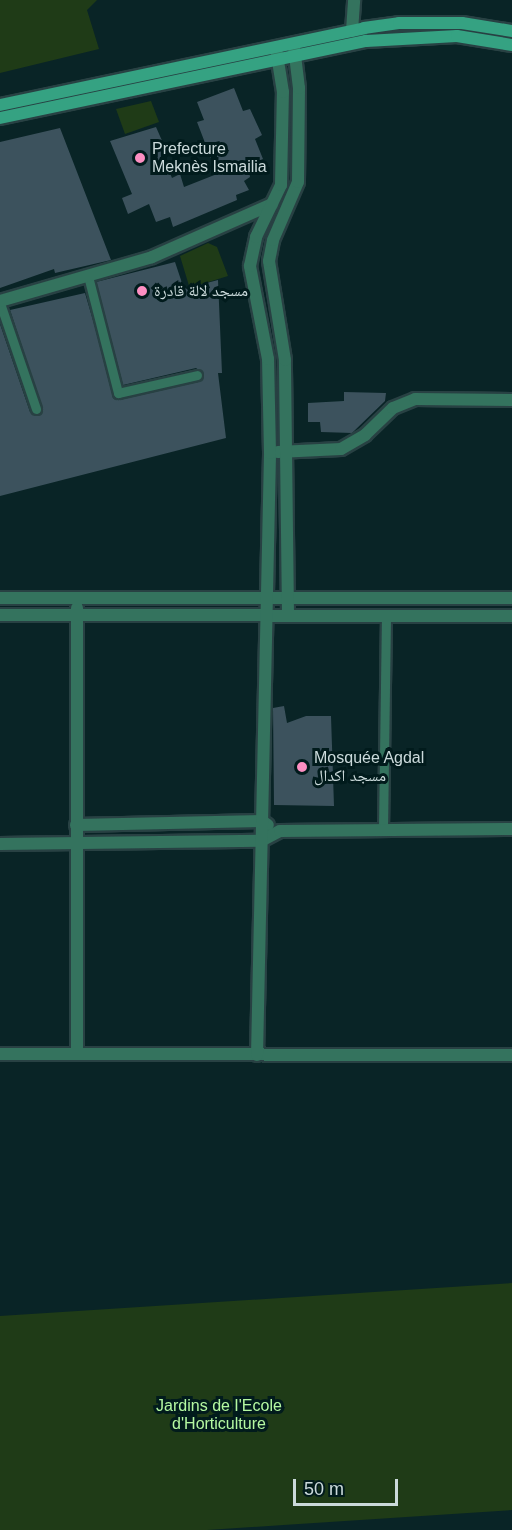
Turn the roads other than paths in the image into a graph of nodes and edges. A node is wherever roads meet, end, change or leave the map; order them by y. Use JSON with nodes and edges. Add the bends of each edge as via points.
{"nodes":[{"id":1,"x":354,"y":0,"type":"edge"},
{"id":2,"x":351,"y":30,"type":"junction"},
{"id":3,"x":512,"y":31,"type":"edge"},
{"id":4,"x":294,"y":42,"type":"junction"},
{"id":5,"x":275,"y":45,"type":"junction"},
{"id":6,"x":512,"y":45,"type":"edge"},
{"id":7,"x":296,"y":55,"type":"junction"},
{"id":8,"x":278,"y":58,"type":"junction"},
{"id":9,"x":0,"y":105,"type":"edge"},
{"id":10,"x":0,"y":118,"type":"edge"},
{"id":11,"x":273,"y":203,"type":"junction"},
{"id":12,"x":286,"y":214,"type":"junction"},
{"id":13,"x":243,"y":220,"type":"junction"},
{"id":14,"x":265,"y":220,"type":"junction"},
{"id":15,"x":88,"y":276,"type":"junction"},
{"id":16,"x":0,"y":302,"type":"edge"},
{"id":17,"x":197,"y":375,"type":"dead end"},
{"id":18,"x":512,"y":400,"type":"edge"},
{"id":19,"x":36,"y":409,"type":"dead end"},
{"id":20,"x":286,"y":450,"type":"junction"},
{"id":21,"x":270,"y":453,"type":"junction"},
{"id":22,"x":266,"y":596,"type":"junction"},
{"id":23,"x":288,"y":596,"type":"junction"},
{"id":24,"x":385,"y":597,"type":"junction"},
{"id":25,"x":0,"y":598,"type":"edge"},
{"id":26,"x":77,"y":598,"type":"junction"},
{"id":27,"x":512,"y":598,"type":"edge"},
{"id":28,"x":77,"y":614,"type":"junction"},
{"id":29,"x":266,"y":614,"type":"junction"},
{"id":30,"x":288,"y":614,"type":"junction"},
{"id":31,"x":0,"y":615,"type":"edge"},
{"id":32,"x":386,"y":616,"type":"junction"},
{"id":33,"x":512,"y":616,"type":"edge"},
{"id":34,"x":262,"y":821,"type":"junction"},
{"id":35,"x":76,"y":825,"type":"junction"},
{"id":36,"x":512,"y":829,"type":"edge"},
{"id":37,"x":383,"y":830,"type":"junction"},
{"id":38,"x":280,"y":831,"type":"junction"},
{"id":39,"x":261,"y":841,"type":"junction"},
{"id":40,"x":0,"y":844,"type":"edge"},
{"id":41,"x":76,"y":844,"type":"junction"},
{"id":42,"x":77,"y":1053,"type":"junction"},
{"id":43,"x":0,"y":1054,"type":"edge"},
{"id":44,"x":257,"y":1055,"type":"junction"},
{"id":45,"x":512,"y":1055,"type":"edge"}],
"edges":[{"from":1,"to":2,"type":"street"},
{"from":2,"to":3,"type":"main road","via":[[399,23],[462,23]]},
{"from":2,"to":4,"type":"main road"},
{"from":4,"to":5,"type":"main road"},
{"from":4,"to":7,"type":"street"},
{"from":5,"to":8,"type":"street"},
{"from":5,"to":9,"type":"main road"},
{"from":6,"to":7,"type":"main road","via":[[458,36],[401,36]]},
{"from":7,"to":8,"type":"main road"},
{"from":7,"to":12,"type":"street","via":[[299,173]]},
{"from":8,"to":10,"type":"main road"},
{"from":8,"to":11,"type":"street","via":[[283,92],[282,169]]},
{"from":11,"to":12,"type":"street"},
{"from":11,"to":13,"type":"street"},
{"from":11,"to":14,"type":"street"},
{"from":12,"to":14,"type":"street","via":[[274,221]]},
{"from":12,"to":20,"type":"street","via":[[273,240],[269,268],[285,360]]},
{"from":13,"to":14,"type":"street"},
{"from":13,"to":15,"type":"street","via":[[152,257]]},
{"from":14,"to":21,"type":"street","via":[[252,250],[250,266],[268,359]]},
{"from":15,"to":16,"type":"street"},
{"from":15,"to":17,"type":"street","via":[[118,393]]},
{"from":16,"to":19,"type":"street"},
{"from":18,"to":20,"type":"street","via":[[409,401],[393,408],[365,435],[341,449]]},
{"from":20,"to":21,"type":"street"},
{"from":20,"to":23,"type":"street"},
{"from":21,"to":22,"type":"street"},
{"from":22,"to":23,"type":"street"},
{"from":22,"to":26,"type":"street"},
{"from":22,"to":29,"type":"street"},
{"from":23,"to":24,"type":"street"},
{"from":23,"to":30,"type":"street"},
{"from":24,"to":27,"type":"street"},
{"from":24,"to":32,"type":"street"},
{"from":25,"to":26,"type":"street"},
{"from":26,"to":28,"type":"street"},
{"from":28,"to":29,"type":"street"},
{"from":28,"to":31,"type":"street"},
{"from":28,"to":35,"type":"street"},
{"from":29,"to":30,"type":"street"},
{"from":29,"to":34,"type":"street"},
{"from":30,"to":32,"type":"street"},
{"from":32,"to":33,"type":"street"},
{"from":32,"to":37,"type":"street"},
{"from":34,"to":35,"type":"street"},
{"from":34,"to":38,"type":"street"},
{"from":34,"to":39,"type":"street"},
{"from":35,"to":41,"type":"street"},
{"from":36,"to":37,"type":"street"},
{"from":37,"to":38,"type":"street"},
{"from":38,"to":39,"type":"street"},
{"from":39,"to":41,"type":"street"},
{"from":39,"to":44,"type":"street"},
{"from":40,"to":41,"type":"street"},
{"from":41,"to":42,"type":"street"},
{"from":42,"to":43,"type":"street"},
{"from":42,"to":44,"type":"street"},
{"from":44,"to":45,"type":"street"}]}
